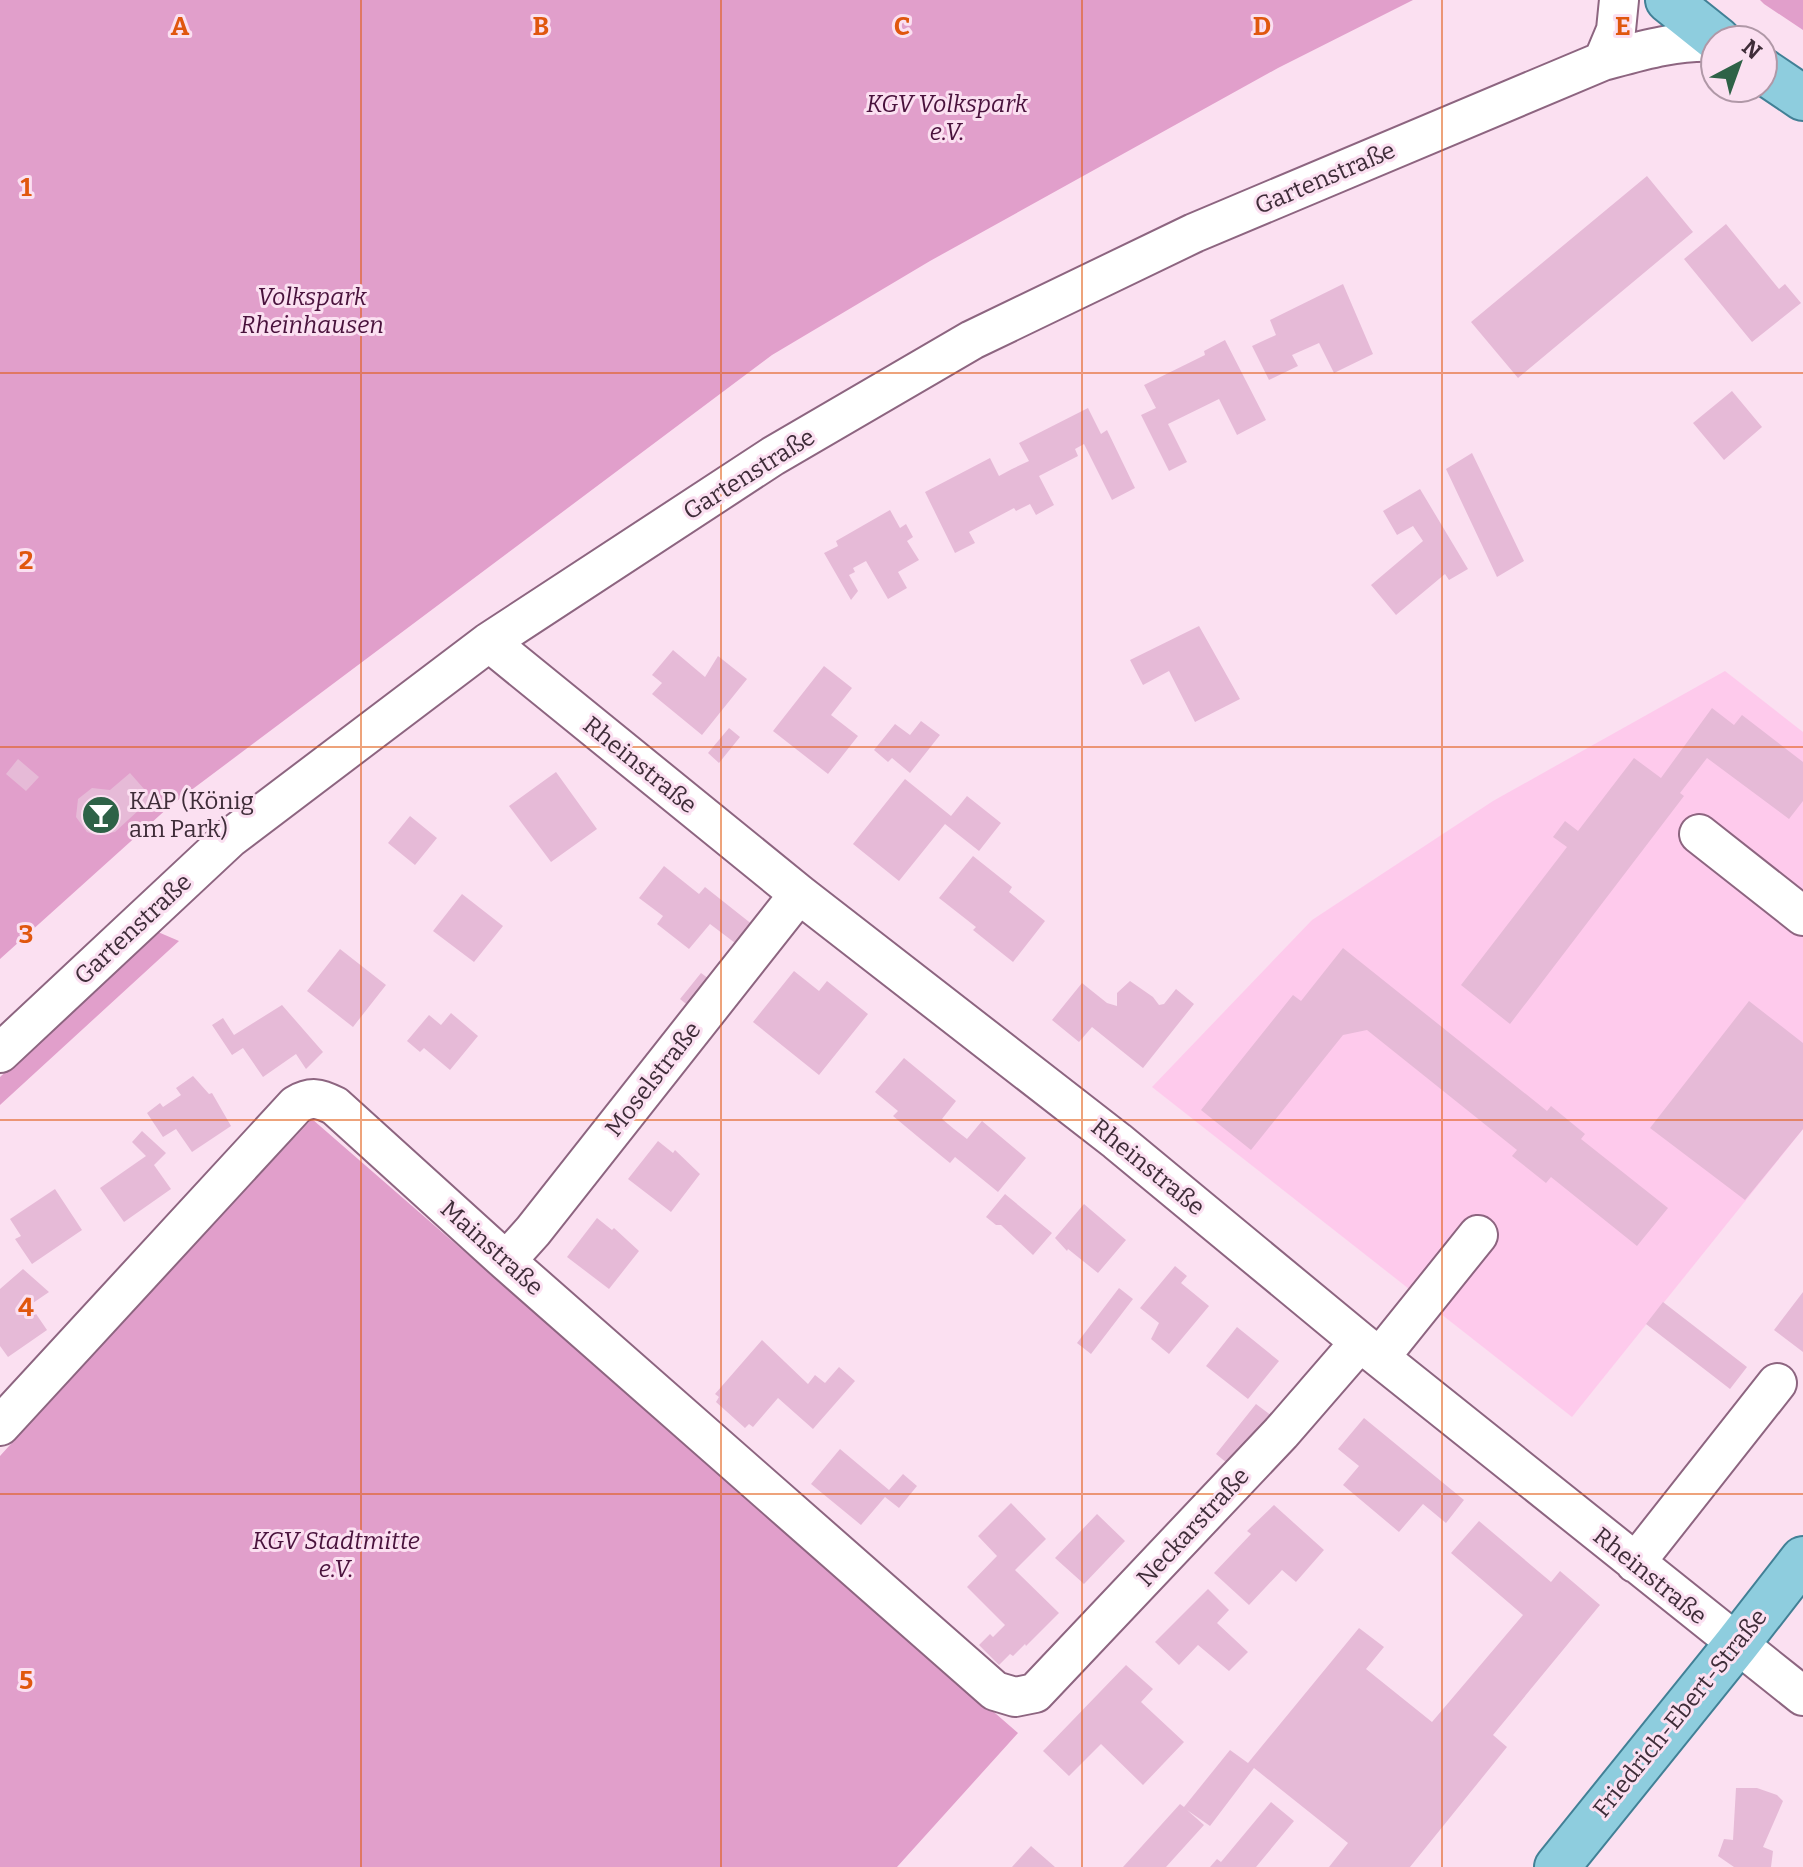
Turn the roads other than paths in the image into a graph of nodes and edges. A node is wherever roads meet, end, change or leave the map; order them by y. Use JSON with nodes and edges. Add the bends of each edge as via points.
{"nodes":[{"id":1,"x":1619,"y":0,"type":"edge"},
{"id":2,"x":1668,"y":0,"type":"edge"},
{"id":3,"x":1699,"y":26,"type":"edge"},
{"id":4,"x":1699,"y":41,"type":"edge"},
{"id":5,"x":1603,"y":61,"type":"junction"},
{"id":6,"x":1779,"y":82,"type":"edge"},
{"id":7,"x":1803,"y":98,"type":"edge"},
{"id":8,"x":489,"y":642,"type":"junction"},
{"id":9,"x":1699,"y":834,"type":"dead end"},
{"id":10,"x":799,"y":894,"type":"junction"},
{"id":11,"x":1803,"y":916,"type":"edge"},
{"id":12,"x":0,"y":1053,"type":"edge"},
{"id":13,"x":1478,"y":1235,"type":"dead end"},
{"id":14,"x":506,"y":1261,"type":"junction"},
{"id":15,"x":1370,"y":1350,"type":"junction"},
{"id":16,"x":1777,"y":1383,"type":"dead end"},
{"id":17,"x":0,"y":1426,"type":"edge"},
{"id":18,"x":1803,"y":1559,"type":"edge"},
{"id":19,"x":1635,"y":1563,"type":"junction"},
{"id":20,"x":1736,"y":1645,"type":"junction"},
{"id":21,"x":1803,"y":1696,"type":"edge"},
{"id":22,"x":1015,"y":1697,"type":"joint"},
{"id":23,"x":1557,"y":1867,"type":"edge"}],
"edges":[{"from":1,"to":5,"type":"street","via":[[1616,30]]},
{"from":2,"to":3,"type":"main road"},
{"from":4,"to":5,"type":"street","name":"Gartenstraße"},
{"from":5,"to":8,"type":"street","name":"Gartenstraße","via":[[1194,233],[972,340],[773,456]]},
{"from":6,"to":7,"type":"main road"},
{"from":8,"to":10,"type":"street","name":"Rheinstraße"},
{"from":8,"to":12,"type":"street","name":"Gartenstraße","via":[[230,838]]},
{"from":9,"to":11,"type":"street"},
{"from":10,"to":14,"type":"street","name":"Moselstraße"},
{"from":10,"to":15,"type":"street","name":"Rheinstraße","via":[[1117,1141]]},
{"from":13,"to":15,"type":"street","name":"Neckarstraße"},
{"from":14,"to":17,"type":"street","name":"Mainstraße","via":[[335,1106],[308,1098]]},
{"from":14,"to":22,"type":"street","name":"Mainstraße","via":[[995,1691]]},
{"from":15,"to":19,"type":"street","name":"Rheinstraße"},
{"from":15,"to":22,"type":"street","name":"Neckarstraße","via":[[1281,1433],[1035,1693]]},
{"from":16,"to":19,"type":"street"},
{"from":18,"to":20,"type":"main road","name":"Friedrich-Ebert-Straße"},
{"from":19,"to":20,"type":"street","name":"Rheinstraße"},
{"from":20,"to":21,"type":"street","name":"Rheinstraße"},
{"from":20,"to":23,"type":"main road","name":"Friedrich-Ebert-Straße"}]}
